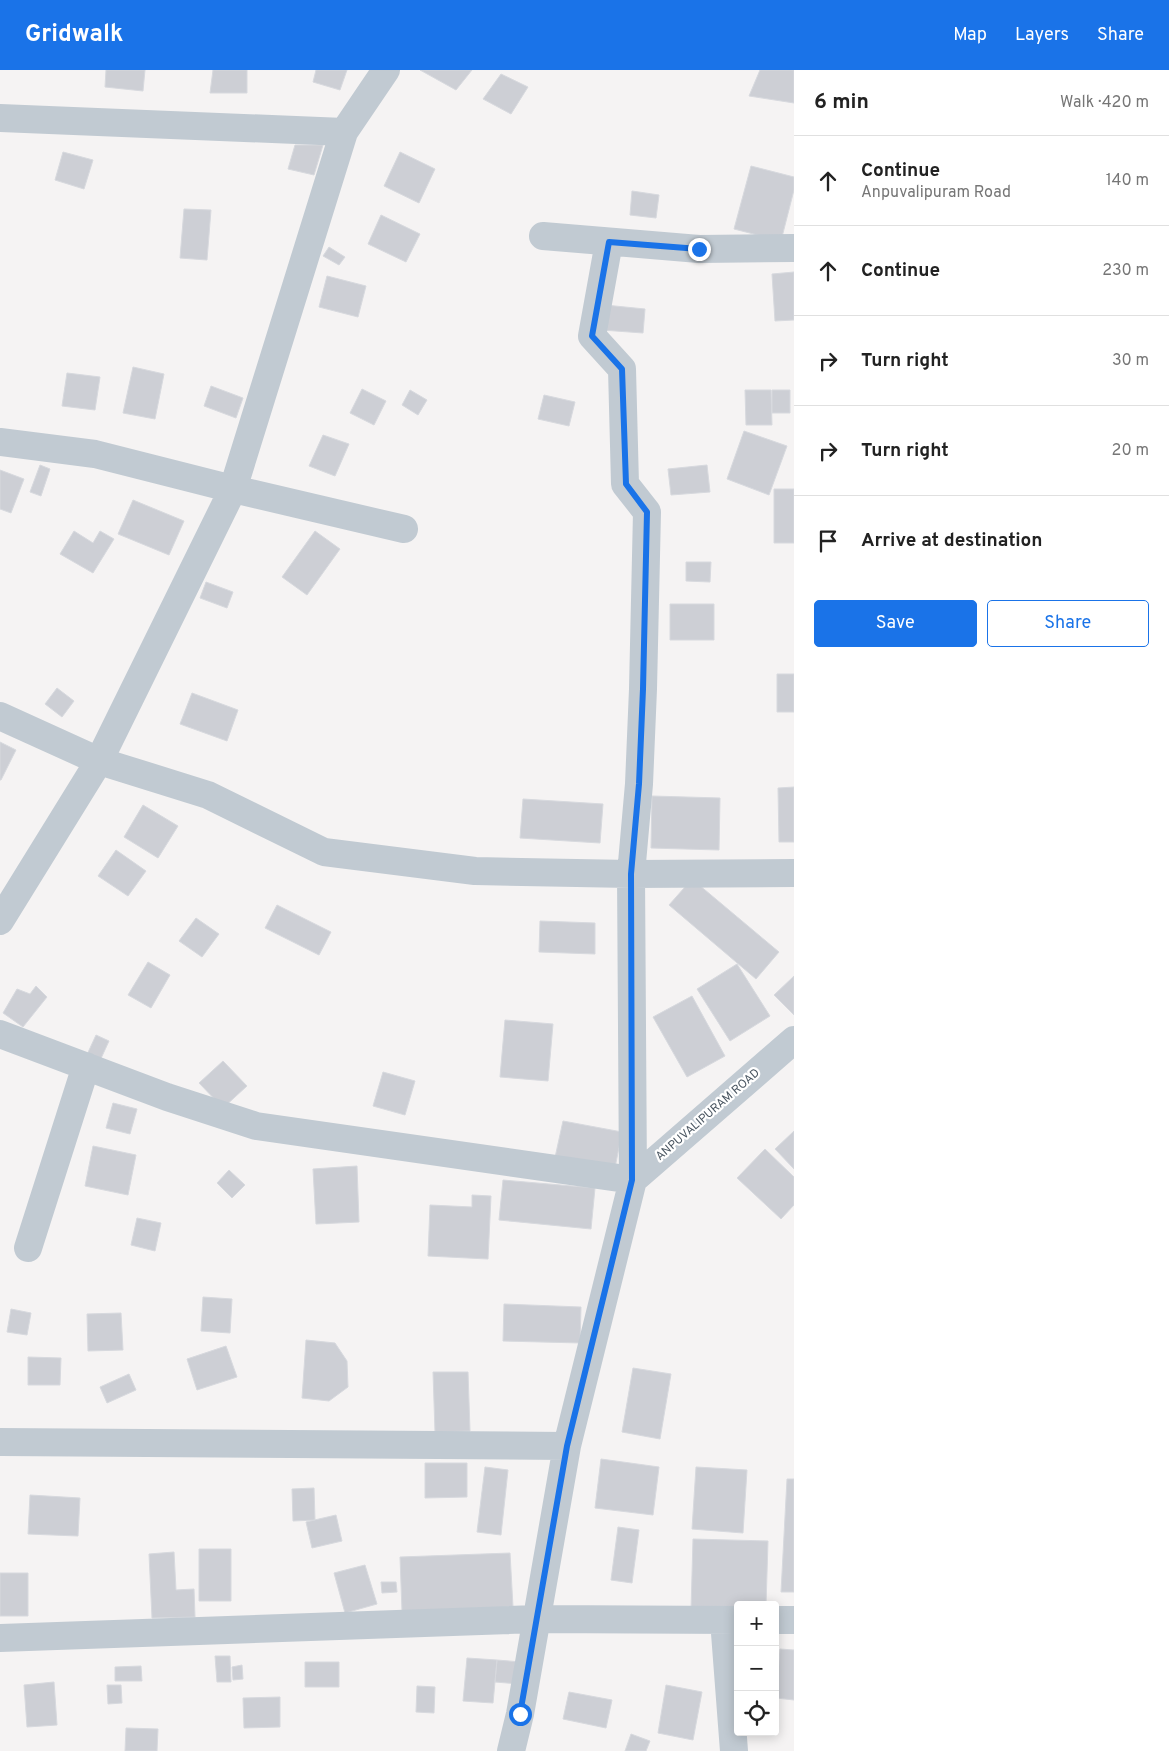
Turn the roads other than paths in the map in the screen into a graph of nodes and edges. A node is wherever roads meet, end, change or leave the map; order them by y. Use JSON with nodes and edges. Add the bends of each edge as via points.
{"nodes":[{"id":1,"x":386,"y":70,"type":"edge"},
{"id":2,"x":0,"y":118,"type":"edge"},
{"id":3,"x":344,"y":132,"type":"junction"},
{"id":4,"x":543,"y":236,"type":"dead end"},
{"id":5,"x":609,"y":242,"type":"junction"},
{"id":6,"x":794,"y":248,"type":"edge"},
{"id":7,"x":0,"y":442,"type":"edge"},
{"id":8,"x":233,"y":489,"type":"junction"},
{"id":9,"x":404,"y":528,"type":"dead end"},
{"id":10,"x":0,"y":716,"type":"edge"},
{"id":11,"x":99,"y":761,"type":"junction"},
{"id":12,"x":794,"y":873,"type":"edge"},
{"id":13,"x":631,"y":874,"type":"junction"},
{"id":14,"x":0,"y":921,"type":"edge"},
{"id":15,"x":0,"y":1034,"type":"edge"},
{"id":16,"x":794,"y":1040,"type":"edge"},
{"id":17,"x":86,"y":1066,"type":"junction"},
{"id":18,"x":632,"y":1180,"type":"junction"},
{"id":19,"x":28,"y":1248,"type":"dead end"},
{"id":20,"x":0,"y":1442,"type":"edge"},
{"id":21,"x":567,"y":1446,"type":"junction"},
{"id":22,"x":536,"y":1619,"type":"junction"},
{"id":23,"x":731,"y":1620,"type":"edge"},
{"id":24,"x":779,"y":1620,"type":"edge"},
{"id":25,"x":794,"y":1620,"type":"edge"},
{"id":26,"x":0,"y":1638,"type":"edge"},
{"id":27,"x":510,"y":1751,"type":"edge"},
{"id":28,"x":734,"y":1751,"type":"edge"}],
"edges":[{"from":1,"to":3,"type":"street"},
{"from":2,"to":3,"type":"street"},
{"from":3,"to":8,"type":"street"},
{"from":4,"to":5,"type":"street"},
{"from":5,"to":6,"type":"street","via":[[699,249]]},
{"from":5,"to":13,"type":"street","via":[[592,336],[622,369],[626,484],[647,512],[643,699]]},
{"from":7,"to":8,"type":"street","via":[[96,454]]},
{"from":8,"to":9,"type":"street"},
{"from":8,"to":11,"type":"street"},
{"from":10,"to":11,"type":"street"},
{"from":11,"to":13,"type":"street","via":[[208,795],[324,852],[475,871]]},
{"from":11,"to":14,"type":"street"},
{"from":12,"to":13,"type":"street"},
{"from":13,"to":18,"type":"street"},
{"from":15,"to":17,"type":"street"},
{"from":16,"to":18,"type":"street","name":"ANPUVALIPURAM ROAD"},
{"from":17,"to":18,"type":"street","via":[[256,1126]]},
{"from":17,"to":19,"type":"street"},
{"from":18,"to":21,"type":"street"},
{"from":20,"to":21,"type":"street"},
{"from":21,"to":22,"type":"street"},
{"from":22,"to":23,"type":"street"},
{"from":22,"to":26,"type":"street"},
{"from":22,"to":27,"type":"street","via":[[520,1714]]},
{"from":23,"to":28,"type":"street"},
{"from":24,"to":25,"type":"street"}]}
